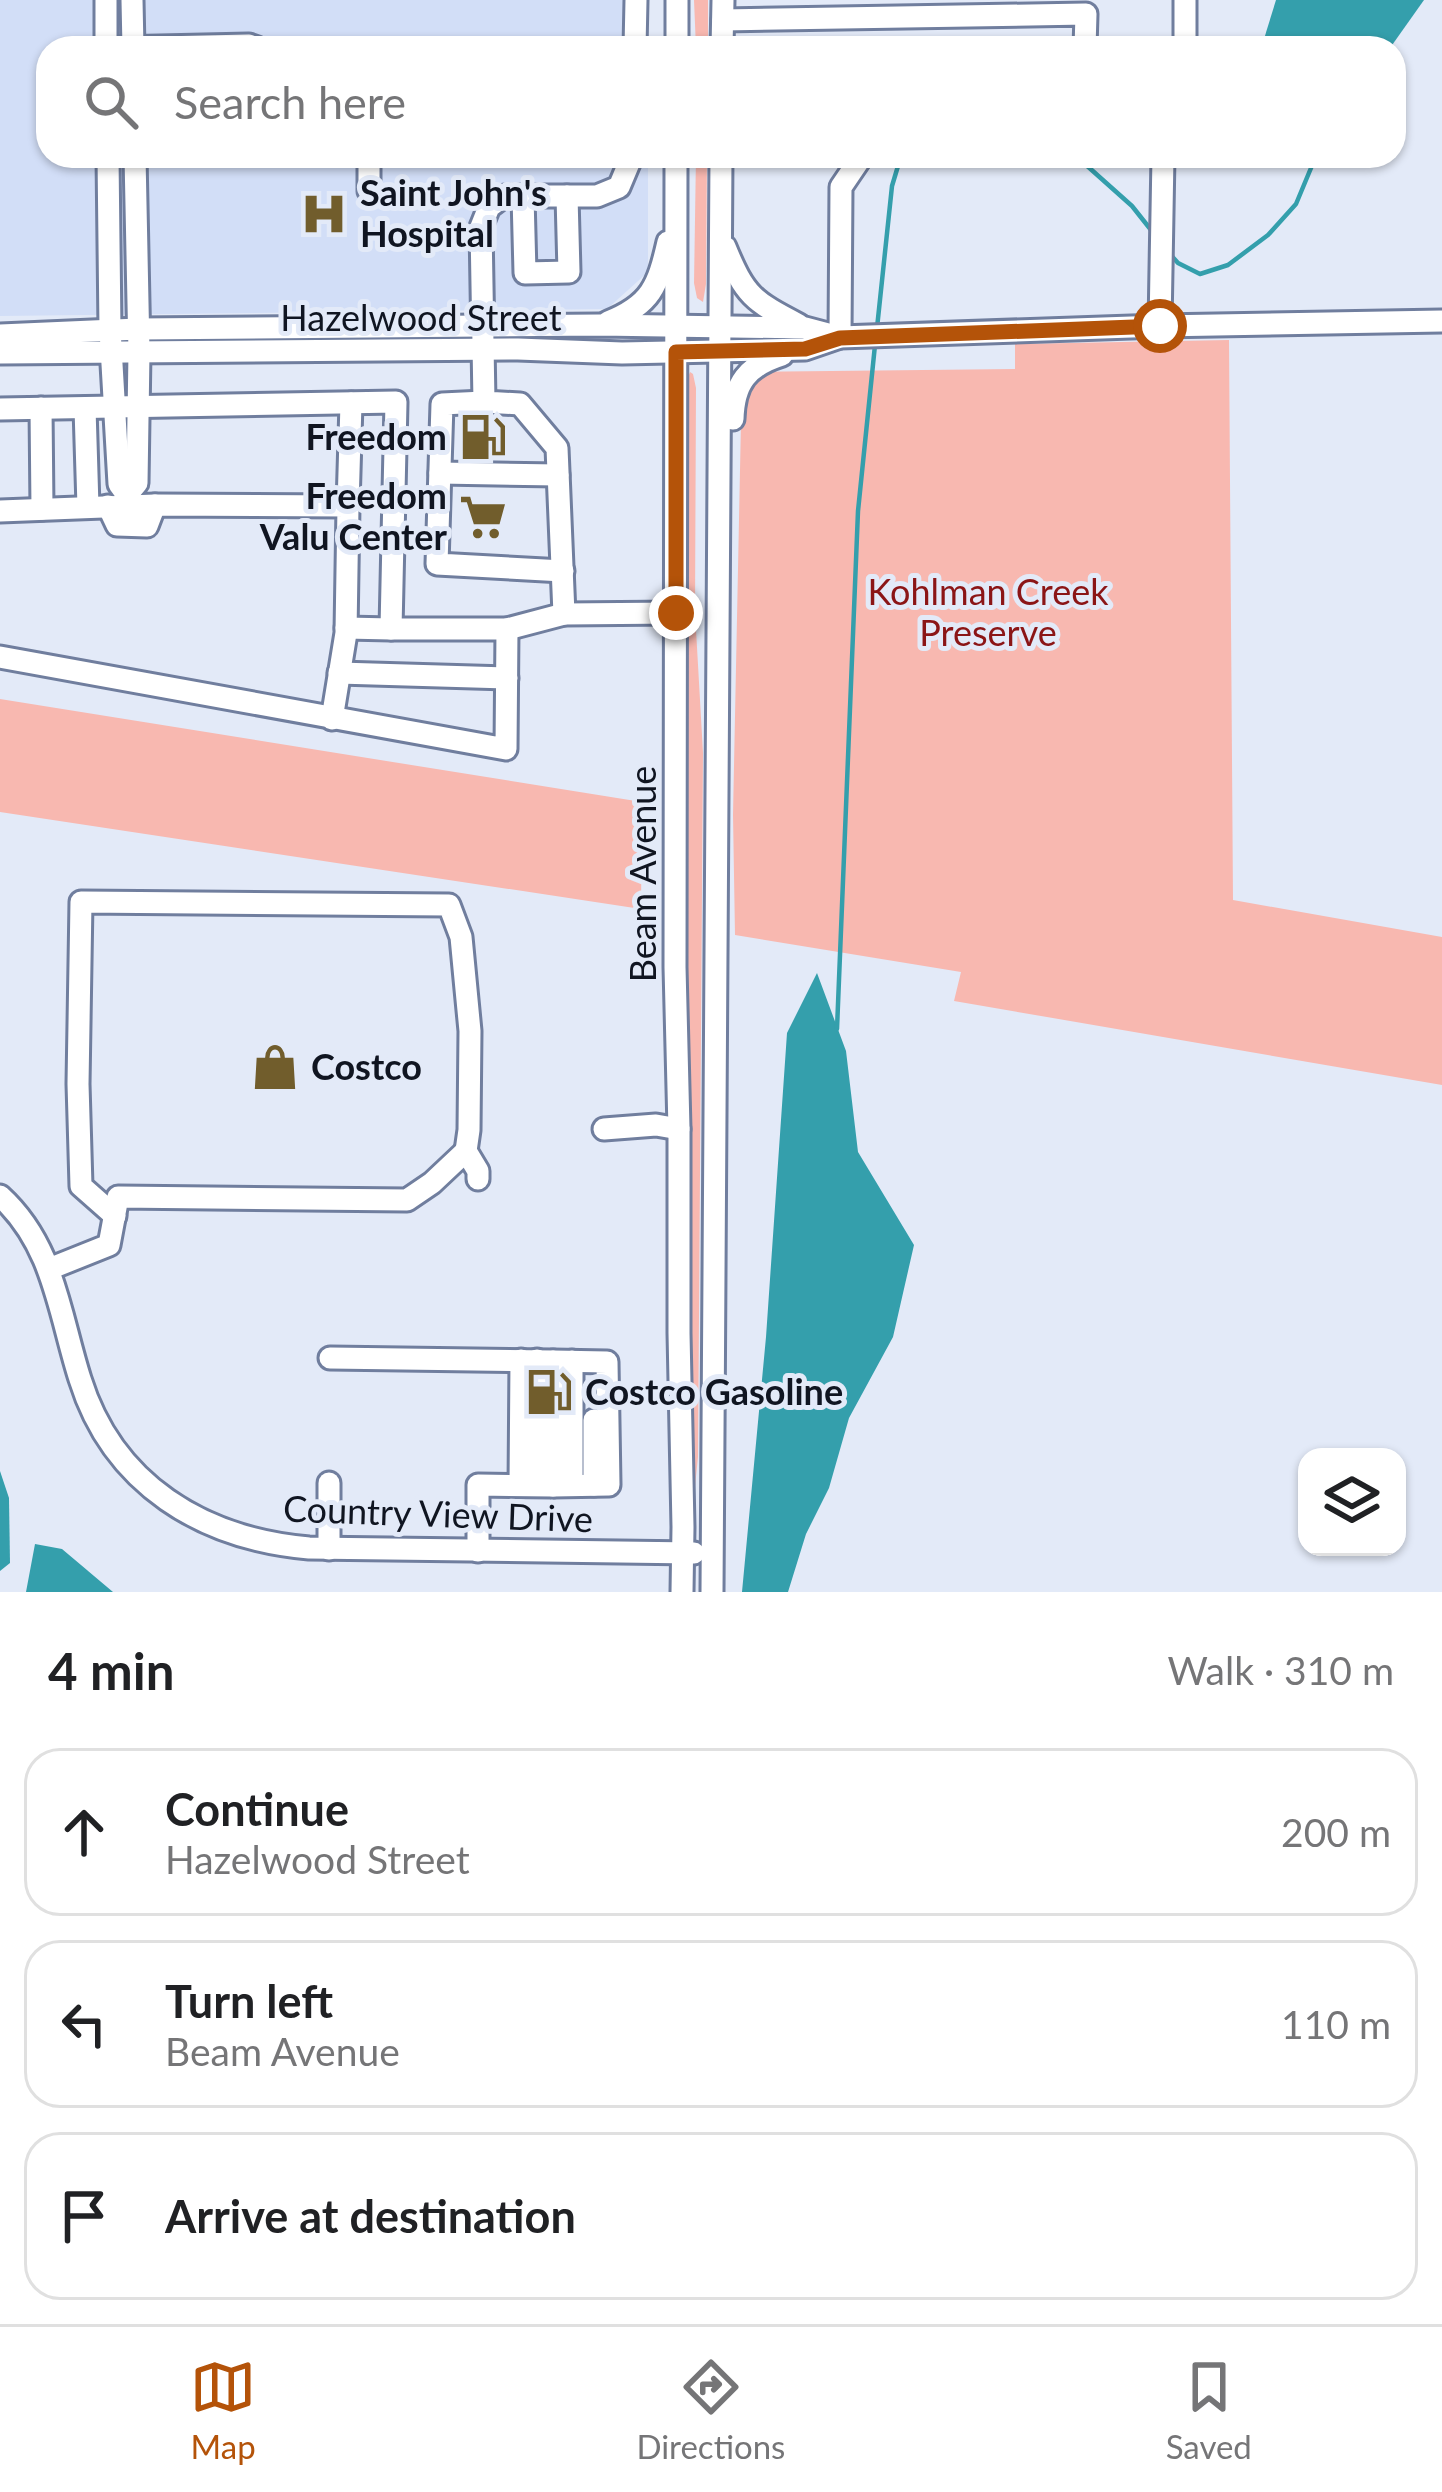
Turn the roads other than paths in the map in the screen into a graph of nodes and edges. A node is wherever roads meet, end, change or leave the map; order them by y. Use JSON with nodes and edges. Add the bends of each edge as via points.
{"nodes":[{"id":1,"x":106,"y":0,"type":"edge"},
{"id":2,"x":132,"y":0,"type":"edge"},
{"id":3,"x":636,"y":0,"type":"edge"},
{"id":4,"x":677,"y":0,"type":"edge"},
{"id":5,"x":1185,"y":0,"type":"edge"},
{"id":6,"x":1037,"y":7,"type":"edge"},
{"id":7,"x":1086,"y":7,"type":"edge"},
{"id":8,"x":991,"y":8,"type":"edge"},
{"id":9,"x":779,"y":9,"type":"edge"},
{"id":10,"x":823,"y":9,"type":"edge"},
{"id":11,"x":723,"y":10,"type":"edge"},
{"id":12,"x":109,"y":36,"type":"edge"},
{"id":13,"x":133,"y":36,"type":"edge"},
{"id":14,"x":635,"y":36,"type":"edge"},
{"id":15,"x":677,"y":36,"type":"edge"},
{"id":16,"x":1185,"y":36,"type":"edge"},
{"id":17,"x":108,"y":168,"type":"edge"},
{"id":18,"x":135,"y":168,"type":"edge"},
{"id":19,"x":369,"y":168,"type":"edge"},
{"id":20,"x":627,"y":168,"type":"edge"},
{"id":21,"x":676,"y":168,"type":"edge"},
{"id":22,"x":722,"y":168,"type":"edge"},
{"id":23,"x":854,"y":168,"type":"edge"},
{"id":24,"x":1162,"y":168,"type":"edge"},
{"id":25,"x":369,"y":191,"type":"dead end"},
{"id":26,"x":523,"y":196,"type":"junction"},
{"id":27,"x":567,"y":196,"type":"junction"},
{"id":28,"x":676,"y":207,"type":"junction"},
{"id":29,"x":721,"y":238,"type":"junction"},
{"id":30,"x":1442,"y":321,"type":"edge"},
{"id":31,"x":600,"y":325,"type":"junction"},
{"id":32,"x":1160,"y":326,"type":"junction"},
{"id":33,"x":677,"y":327,"type":"junction"},
{"id":34,"x":721,"y":328,"type":"junction"},
{"id":35,"x":0,"y":334,"type":"edge"},
{"id":36,"x":482,"y":338,"type":"junction"},
{"id":37,"x":840,"y":338,"type":"junction"},
{"id":38,"x":805,"y":339,"type":"junction"},
{"id":39,"x":138,"y":340,"type":"junction"},
{"id":40,"x":111,"y":341,"type":"junction"},
{"id":41,"x":676,"y":352,"type":"junction"},
{"id":42,"x":721,"y":352,"type":"junction"},
{"id":43,"x":0,"y":353,"type":"edge"},
{"id":44,"x":484,"y":402,"type":"junction"},
{"id":45,"x":351,"y":403,"type":"junction"},
{"id":46,"x":126,"y":407,"type":"junction"},
{"id":47,"x":41,"y":408,"type":"junction"},
{"id":48,"x":85,"y":408,"type":"junction"},
{"id":49,"x":0,"y":409,"type":"edge"},
{"id":50,"x":440,"y":473,"type":"junction"},
{"id":51,"x":558,"y":475,"type":"junction"},
{"id":52,"x":112,"y":503,"type":"junction"},
{"id":53,"x":348,"y":506,"type":"junction"},
{"id":54,"x":42,"y":509,"type":"junction"},
{"id":55,"x":0,"y":511,"type":"edge"},
{"id":56,"x":562,"y":571,"type":"junction"},
{"id":57,"x":719,"y":574,"type":"junction"},
{"id":58,"x":676,"y":613,"type":"junction"},
{"id":59,"x":564,"y":614,"type":"junction"},
{"id":60,"x":346,"y":628,"type":"junction"},
{"id":61,"x":392,"y":628,"type":"junction"},
{"id":62,"x":507,"y":629,"type":"junction"},
{"id":63,"x":0,"y":657,"type":"edge"},
{"id":64,"x":339,"y":673,"type":"junction"},
{"id":65,"x":507,"y":678,"type":"junction"},
{"id":66,"x":332,"y":718,"type":"junction"},
{"id":67,"x":679,"y":1129,"type":"junction"},
{"id":68,"x":604,"y":1130,"type":"dead end"},
{"id":69,"x":466,"y":1151,"type":"junction"},
{"id":70,"x":478,"y":1179,"type":"dead end"},
{"id":71,"x":0,"y":1196,"type":"edge"},
{"id":72,"x":115,"y":1216,"type":"junction"},
{"id":73,"x":49,"y":1269,"type":"junction"},
{"id":74,"x":330,"y":1358,"type":"dead end"},
{"id":75,"x":564,"y":1361,"type":"junction"},
{"id":76,"x":329,"y":1483,"type":"dead end"},
{"id":77,"x":555,"y":1485,"type":"junction"},
{"id":78,"x":329,"y":1549,"type":"junction"},
{"id":79,"x":478,"y":1550,"type":"junction"},
{"id":80,"x":683,"y":1553,"type":"junction"},
{"id":81,"x":712,"y":1553,"type":"junction"},
{"id":82,"x":682,"y":1592,"type":"edge"},
{"id":83,"x":712,"y":1592,"type":"edge"}],
"edges":[{"from":1,"to":12,"type":"street"},
{"from":2,"to":13,"type":"street"},
{"from":3,"to":14,"type":"street"},
{"from":4,"to":15,"type":"street"},
{"from":5,"to":16,"type":"street"},
{"from":6,"to":7,"type":"street"},
{"from":6,"to":8,"type":"street"},
{"from":8,"to":10,"type":"street"},
{"from":9,"to":10,"type":"street"},
{"from":9,"to":11,"type":"street"},
{"from":17,"to":40,"type":"street"},
{"from":18,"to":39,"type":"street"},
{"from":19,"to":25,"type":"street"},
{"from":20,"to":27,"type":"street","via":[[619,187]]},
{"from":21,"to":28,"type":"street","name":"Beam Avenue"},
{"from":22,"to":29,"type":"street","name":"Beam Avenue"},
{"from":23,"to":37,"type":"street","via":[[841,187]]},
{"from":24,"to":32,"type":"street"},
{"from":26,"to":27,"type":"street"},
{"from":26,"to":27,"type":"street","via":[[525,273],[569,272]]},
{"from":26,"to":36,"type":"street","via":[[504,196],[481,227]]},
{"from":28,"to":31,"type":"street","via":[[655,288],[633,311]]},
{"from":28,"to":33,"type":"street","name":"Beam Avenue"},
{"from":29,"to":34,"type":"street","name":"Beam Avenue"},
{"from":29,"to":38,"type":"street","via":[[751,296]]},
{"from":30,"to":32,"type":"street","name":"Hazelwood Street"},
{"from":31,"to":33,"type":"street","name":"Hazelwood Street"},
{"from":31,"to":36,"type":"street","name":"Hazelwood Street"},
{"from":32,"to":37,"type":"street","name":"Hazelwood Street"},
{"from":33,"to":34,"type":"street","name":"Hazelwood Street"},
{"from":33,"to":41,"type":"street","name":"Beam Avenue"},
{"from":34,"to":38,"type":"street","name":"Hazelwood Street"},
{"from":34,"to":42,"type":"street","name":"Beam Avenue"},
{"from":35,"to":40,"type":"street","name":"Hazelwood Street"},
{"from":36,"to":39,"type":"street","name":"Hazelwood Street"},
{"from":36,"to":41,"type":"street","name":"Hazelwood Street"},
{"from":36,"to":44,"type":"street"},
{"from":37,"to":38,"type":"street","name":"Hazelwood Street"},
{"from":38,"to":42,"type":"street","name":"Hazelwood Street"},
{"from":38,"to":57,"type":"street","via":[[763,361],[734,399],[732,524]]},
{"from":39,"to":40,"type":"street","name":"Hazelwood Street"},
{"from":39,"to":46,"type":"street"},
{"from":40,"to":43,"type":"street","name":"Hazelwood Street"},
{"from":40,"to":46,"type":"street"},
{"from":41,"to":42,"type":"street","name":"Hazelwood Street"},
{"from":41,"to":58,"type":"street","name":"Beam Avenue"},
{"from":42,"to":57,"type":"street","name":"Beam Avenue"},
{"from":44,"to":50,"type":"street","via":[[442,404]]},
{"from":44,"to":51,"type":"street","via":[[520,404],[557,448]]},
{"from":45,"to":46,"type":"street"},
{"from":45,"to":53,"type":"street"},
{"from":45,"to":61,"type":"street","via":[[396,402]]},
{"from":46,"to":48,"type":"street"},
{"from":46,"to":52,"type":"street","via":[[136,483]]},
{"from":47,"to":48,"type":"street"},
{"from":47,"to":49,"type":"street"},
{"from":47,"to":54,"type":"street"},
{"from":48,"to":52,"type":"street"},
{"from":50,"to":51,"type":"street"},
{"from":50,"to":56,"type":"street","via":[[437,564]]},
{"from":51,"to":56,"type":"street"},
{"from":52,"to":53,"type":"street"},
{"from":52,"to":54,"type":"street"},
{"from":53,"to":60,"type":"street"},
{"from":54,"to":55,"type":"street"},
{"from":56,"to":59,"type":"street"},
{"from":57,"to":81,"type":"street","name":"Beam Avenue"},
{"from":58,"to":59,"type":"street"},
{"from":58,"to":67,"type":"street","name":"Beam Avenue"},
{"from":59,"to":62,"type":"street"},
{"from":60,"to":61,"type":"street"},
{"from":60,"to":64,"type":"street"},
{"from":61,"to":62,"type":"street"},
{"from":62,"to":65,"type":"street"},
{"from":63,"to":66,"type":"street"},
{"from":64,"to":65,"type":"street"},
{"from":64,"to":66,"type":"street"},
{"from":65,"to":66,"type":"street","via":[[506,749]]},
{"from":67,"to":68,"type":"street"},
{"from":67,"to":80,"type":"street","name":"Beam Avenue"},
{"from":69,"to":70,"type":"street"},
{"from":69,"to":72,"type":"street","via":[[407,1200],[118,1196]]},
{"from":69,"to":72,"type":"street","via":[[470,1031],[461,938],[449,905],[81,902],[81,1186]]},
{"from":71,"to":73,"type":"street","name":"Country View Drive"},
{"from":72,"to":73,"type":"street","via":[[109,1245]]},
{"from":73,"to":78,"type":"street","name":"Country View Drive","via":[[80,1380],[100,1427],[131,1469],[163,1499],[231,1534]]},
{"from":74,"to":75,"type":"street"},
{"from":75,"to":77,"type":"street"},
{"from":75,"to":77,"type":"street"},
{"from":75,"to":77,"type":"street"},
{"from":76,"to":78,"type":"street"},
{"from":77,"to":79,"type":"street","via":[[478,1485]]},
{"from":78,"to":79,"type":"street","name":"Country View Drive"},
{"from":79,"to":80,"type":"street","name":"Country View Drive"},
{"from":80,"to":81,"type":"street","name":"Country View Drive"},
{"from":80,"to":82,"type":"street","name":"Beam Avenue"},
{"from":81,"to":83,"type":"street","name":"Beam Avenue"}]}
